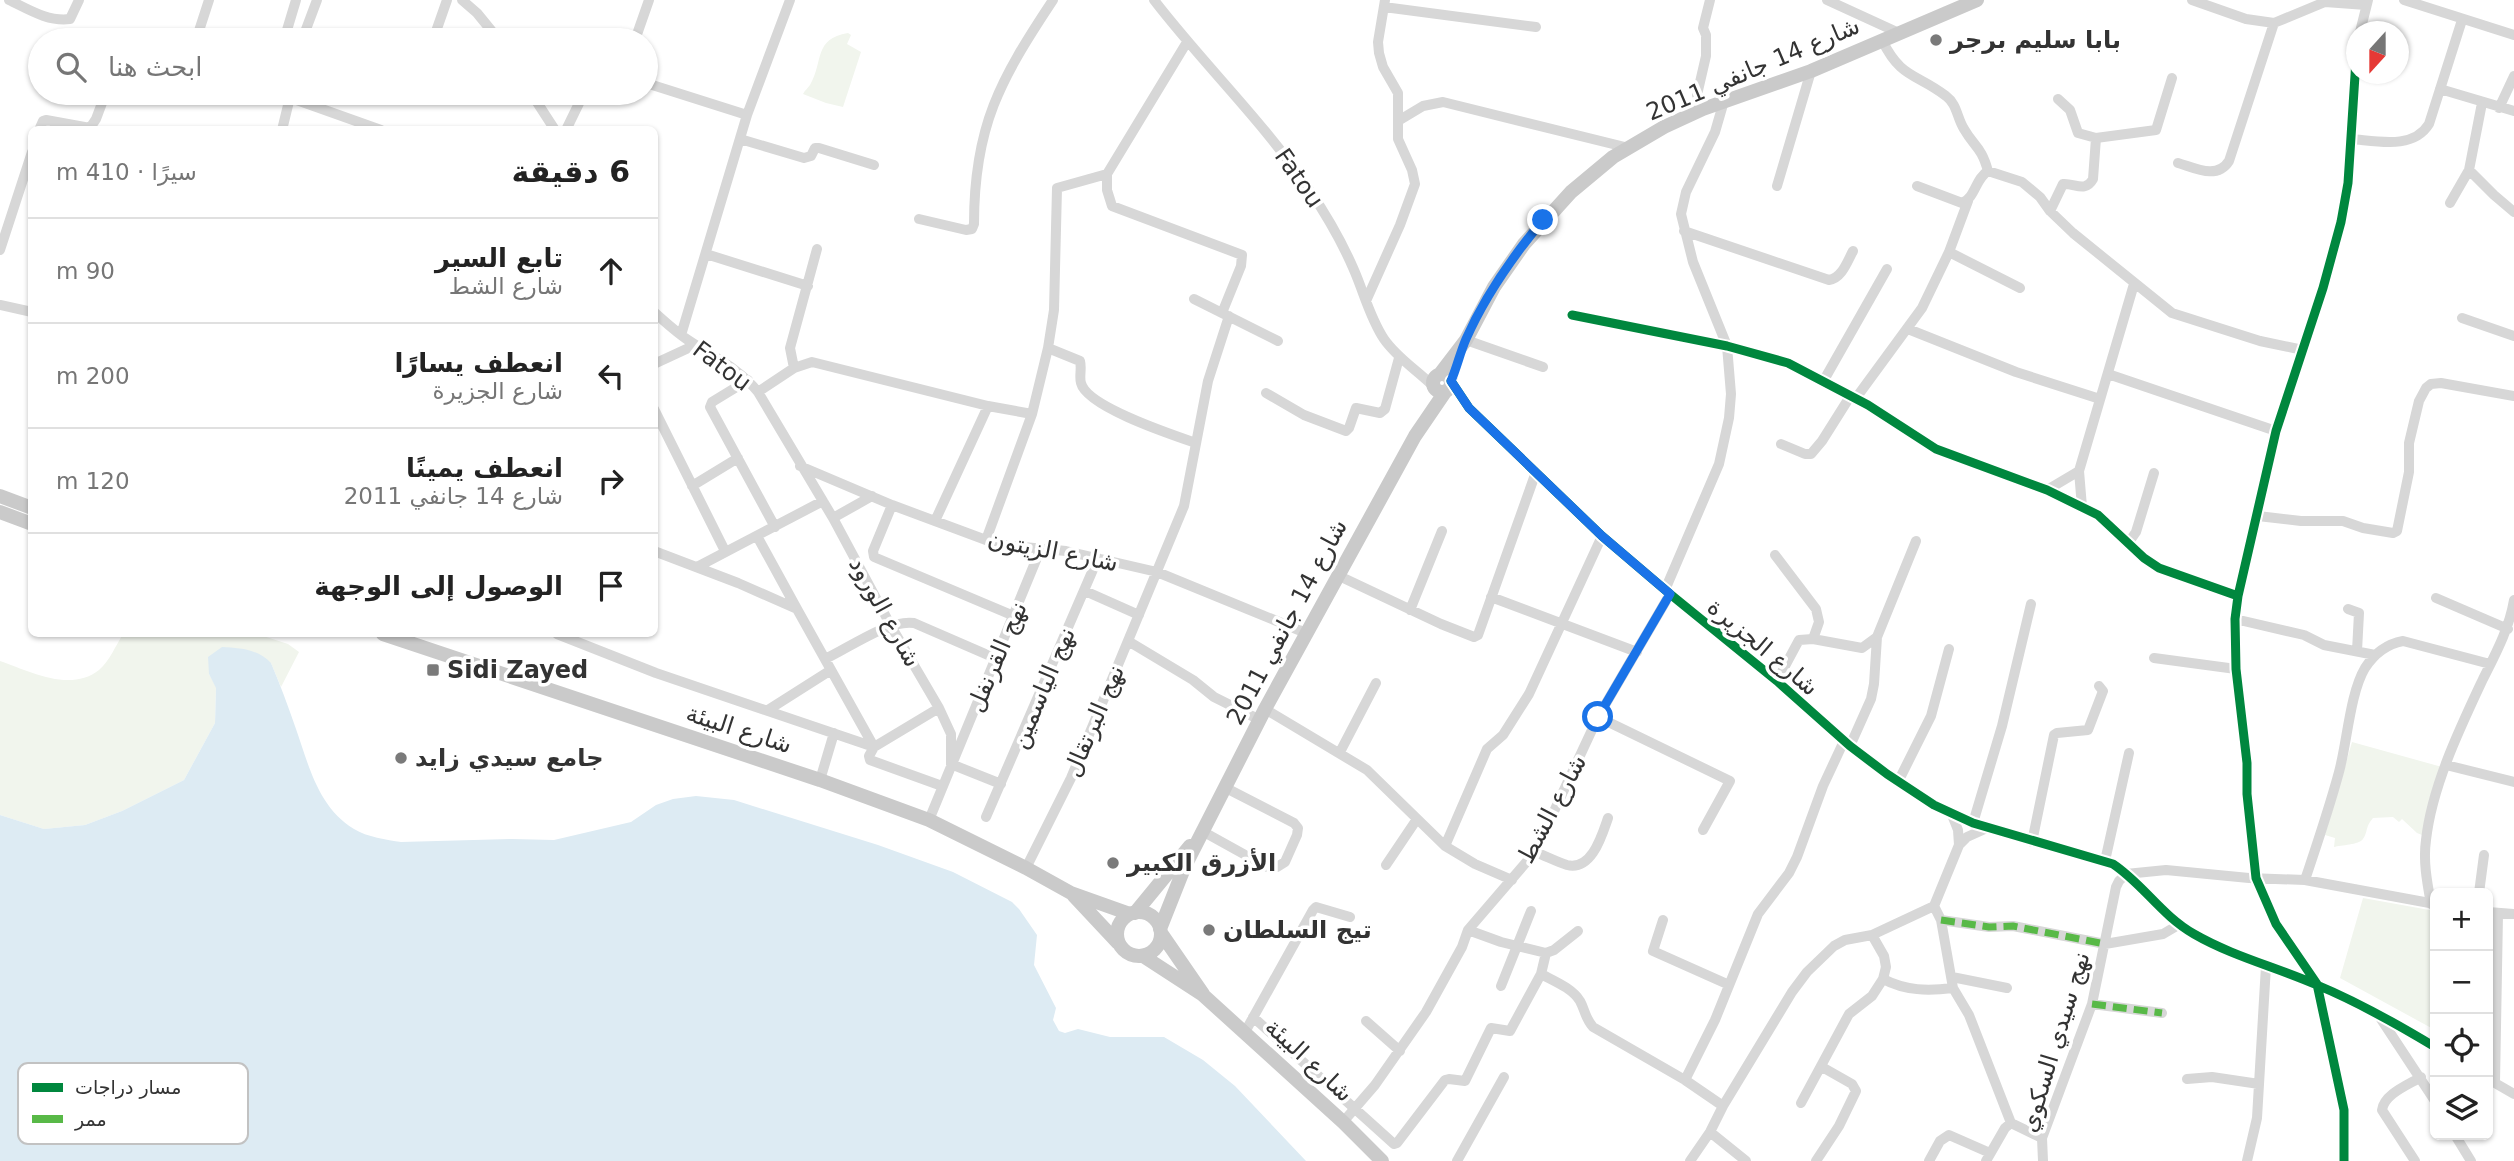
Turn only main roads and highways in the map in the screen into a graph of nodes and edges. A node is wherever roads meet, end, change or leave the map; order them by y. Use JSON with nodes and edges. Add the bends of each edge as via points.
{"nodes":[{"id":1,"x":1977,"y":0,"type":"edge"},
{"id":2,"x":0,"y":496,"type":"edge"},
{"id":3,"x":28,"y":506,"type":"edge"},
{"id":4,"x":0,"y":512,"type":"edge"},
{"id":5,"x":28,"y":522,"type":"edge"},
{"id":6,"x":392,"y":637,"type":"edge"},
{"id":7,"x":1202,"y":831,"type":"junction"},
{"id":8,"x":1071,"y":893,"type":"junction"},
{"id":9,"x":1133,"y":913,"type":"junction"},
{"id":10,"x":1160,"y":931,"type":"junction"},
{"id":11,"x":1118,"y":943,"type":"junction"},
{"id":12,"x":1143,"y":956,"type":"junction"},
{"id":13,"x":1203,"y":995,"type":"junction"},
{"id":14,"x":1382,"y":1161,"type":"edge"}],
"edges":[{"from":1,"to":7,"type":"main road","name":"شارع 14 جانفي 2011","via":[[1664,127],[1598,168],[1543,220],[1506,269],[1466,340]]},
{"from":2,"to":3,"type":"main road"},
{"from":4,"to":5,"type":"main road"},
{"from":6,"to":8,"type":"main road","name":"شارع البيئة","via":[[929,820]]},
{"from":7,"to":9,"type":"main road","name":"شارع 14 جانفي 2011"},
{"from":7,"to":10,"type":"main road","name":"شارع 14 جانفي 2011"},
{"from":8,"to":9,"type":"main road","name":"شارع البيئة"},
{"from":8,"to":11,"type":"main road","name":"شارع البيئة"},
{"from":9,"to":10,"type":"main road","via":[[1148,914]]},
{"from":9,"to":11,"type":"main road","via":[[1120,923]]},
{"from":10,"to":12,"type":"main road","via":[[1158,945]]},
{"from":10,"to":13,"type":"main road","name":"شارع البيئة"},
{"from":11,"to":12,"type":"main road","via":[[1128,954]]},
{"from":12,"to":13,"type":"main road","name":"شارع البيئة"},
{"from":13,"to":14,"type":"main road","name":"شارع البيئة"}]}
